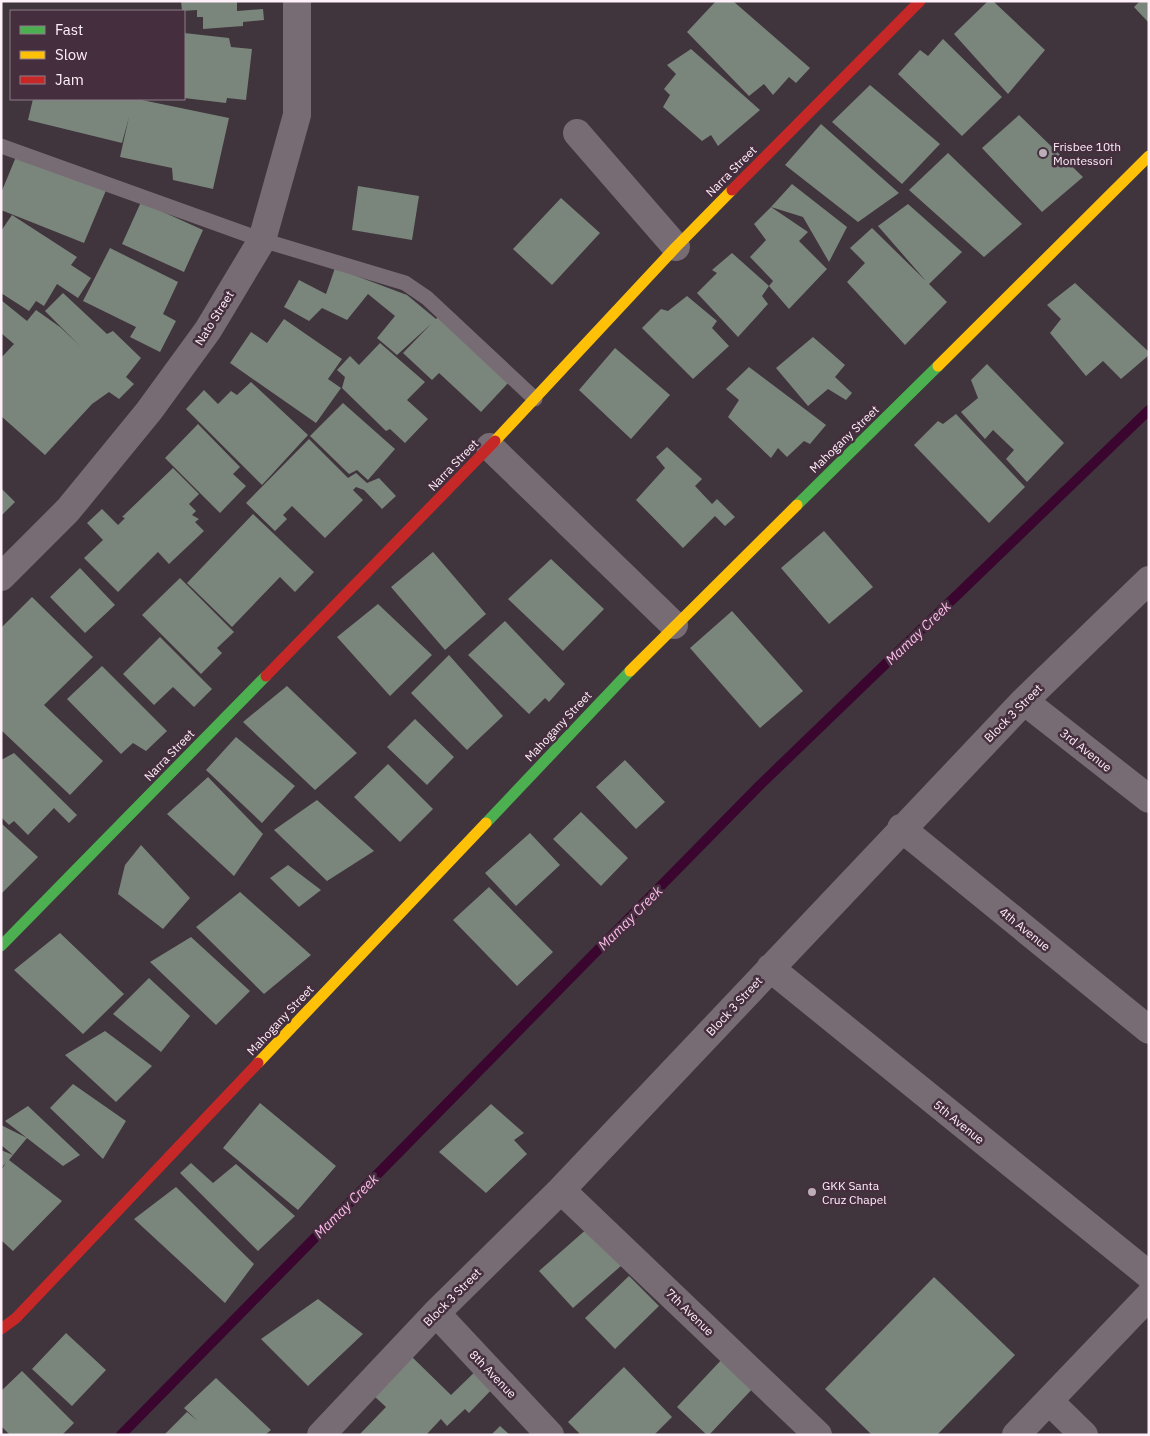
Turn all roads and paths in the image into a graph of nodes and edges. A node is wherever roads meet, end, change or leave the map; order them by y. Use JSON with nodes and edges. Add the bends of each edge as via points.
{"nodes":[{"id":1,"x":297,"y":1,"type":"edge"},
{"id":2,"x":920,"y":1,"type":"edge"},
{"id":3,"x":578,"y":133,"type":"dead end"},
{"id":4,"x":1,"y":146,"type":"edge"},
{"id":5,"x":1149,"y":156,"type":"edge"},
{"id":6,"x":262,"y":240,"type":"junction"},
{"id":7,"x":676,"y":247,"type":"junction"},
{"id":8,"x":535,"y":399,"type":"junction"},
{"id":9,"x":490,"y":447,"type":"junction"},
{"id":10,"x":1,"y":576,"type":"edge"},
{"id":11,"x":1149,"y":580,"type":"edge"},
{"id":12,"x":674,"y":625,"type":"junction"},
{"id":13,"x":1024,"y":701,"type":"junction"},
{"id":14,"x":1149,"y":799,"type":"edge"},
{"id":15,"x":901,"y":828,"type":"junction"},
{"id":16,"x":1,"y":946,"type":"edge"},
{"id":17,"x":770,"y":968,"type":"junction"},
{"id":18,"x":1149,"y":1030,"type":"edge"},
{"id":19,"x":562,"y":1190,"type":"junction"},
{"id":20,"x":1149,"y":1275,"type":"edge"},
{"id":21,"x":1149,"y":1296,"type":"edge"},
{"id":22,"x":436,"y":1313,"type":"junction"},
{"id":23,"x":1,"y":1329,"type":"edge"},
{"id":24,"x":1049,"y":1401,"type":"junction"},
{"id":25,"x":321,"y":1435,"type":"edge"},
{"id":26,"x":550,"y":1435,"type":"edge"},
{"id":27,"x":818,"y":1435,"type":"edge"},
{"id":28,"x":1016,"y":1435,"type":"edge"},
{"id":29,"x":1084,"y":1435,"type":"edge"}],
"edges":[{"from":1,"to":6,"type":"street","name":"Nato Street","via":[[297,115]]},
{"from":2,"to":7,"type":"street","name":"Narra Street"},
{"from":3,"to":7,"type":"street"},
{"from":4,"to":6,"type":"lane"},
{"from":5,"to":12,"type":"street","name":"Mahogany Street"},
{"from":6,"to":8,"type":"lane","via":[[405,283],[417,290]]},
{"from":6,"to":10,"type":"street","name":"Nato Street","via":[[208,330],[148,411],[68,510]]},
{"from":7,"to":8,"type":"street","name":"Narra Street"},
{"from":8,"to":9,"type":"street","name":"Narra Street"},
{"from":9,"to":12,"type":"street"},
{"from":9,"to":16,"type":"street","name":"Narra Street"},
{"from":11,"to":13,"type":"street","name":"Block 3 Street"},
{"from":12,"to":23,"type":"street","name":"Mahogany Street","via":[[23,1311]]},
{"from":13,"to":14,"type":"street","name":"3rd Avenue"},
{"from":13,"to":15,"type":"street","name":"Block 3 Street"},
{"from":15,"to":17,"type":"street","name":"Block 3 Street"},
{"from":15,"to":18,"type":"street","name":"4th Avenue"},
{"from":17,"to":19,"type":"street","name":"Block 3 Street"},
{"from":17,"to":20,"type":"street","name":"5th Avenue"},
{"from":19,"to":22,"type":"street","name":"Block 3 Street"},
{"from":19,"to":27,"type":"street","name":"7th Avenue"},
{"from":21,"to":24,"type":"street"},
{"from":22,"to":25,"type":"street","name":"Block 3 Street"},
{"from":22,"to":26,"type":"street","name":"8th Avenue"},
{"from":24,"to":28,"type":"street"},
{"from":24,"to":29,"type":"street"}]}
